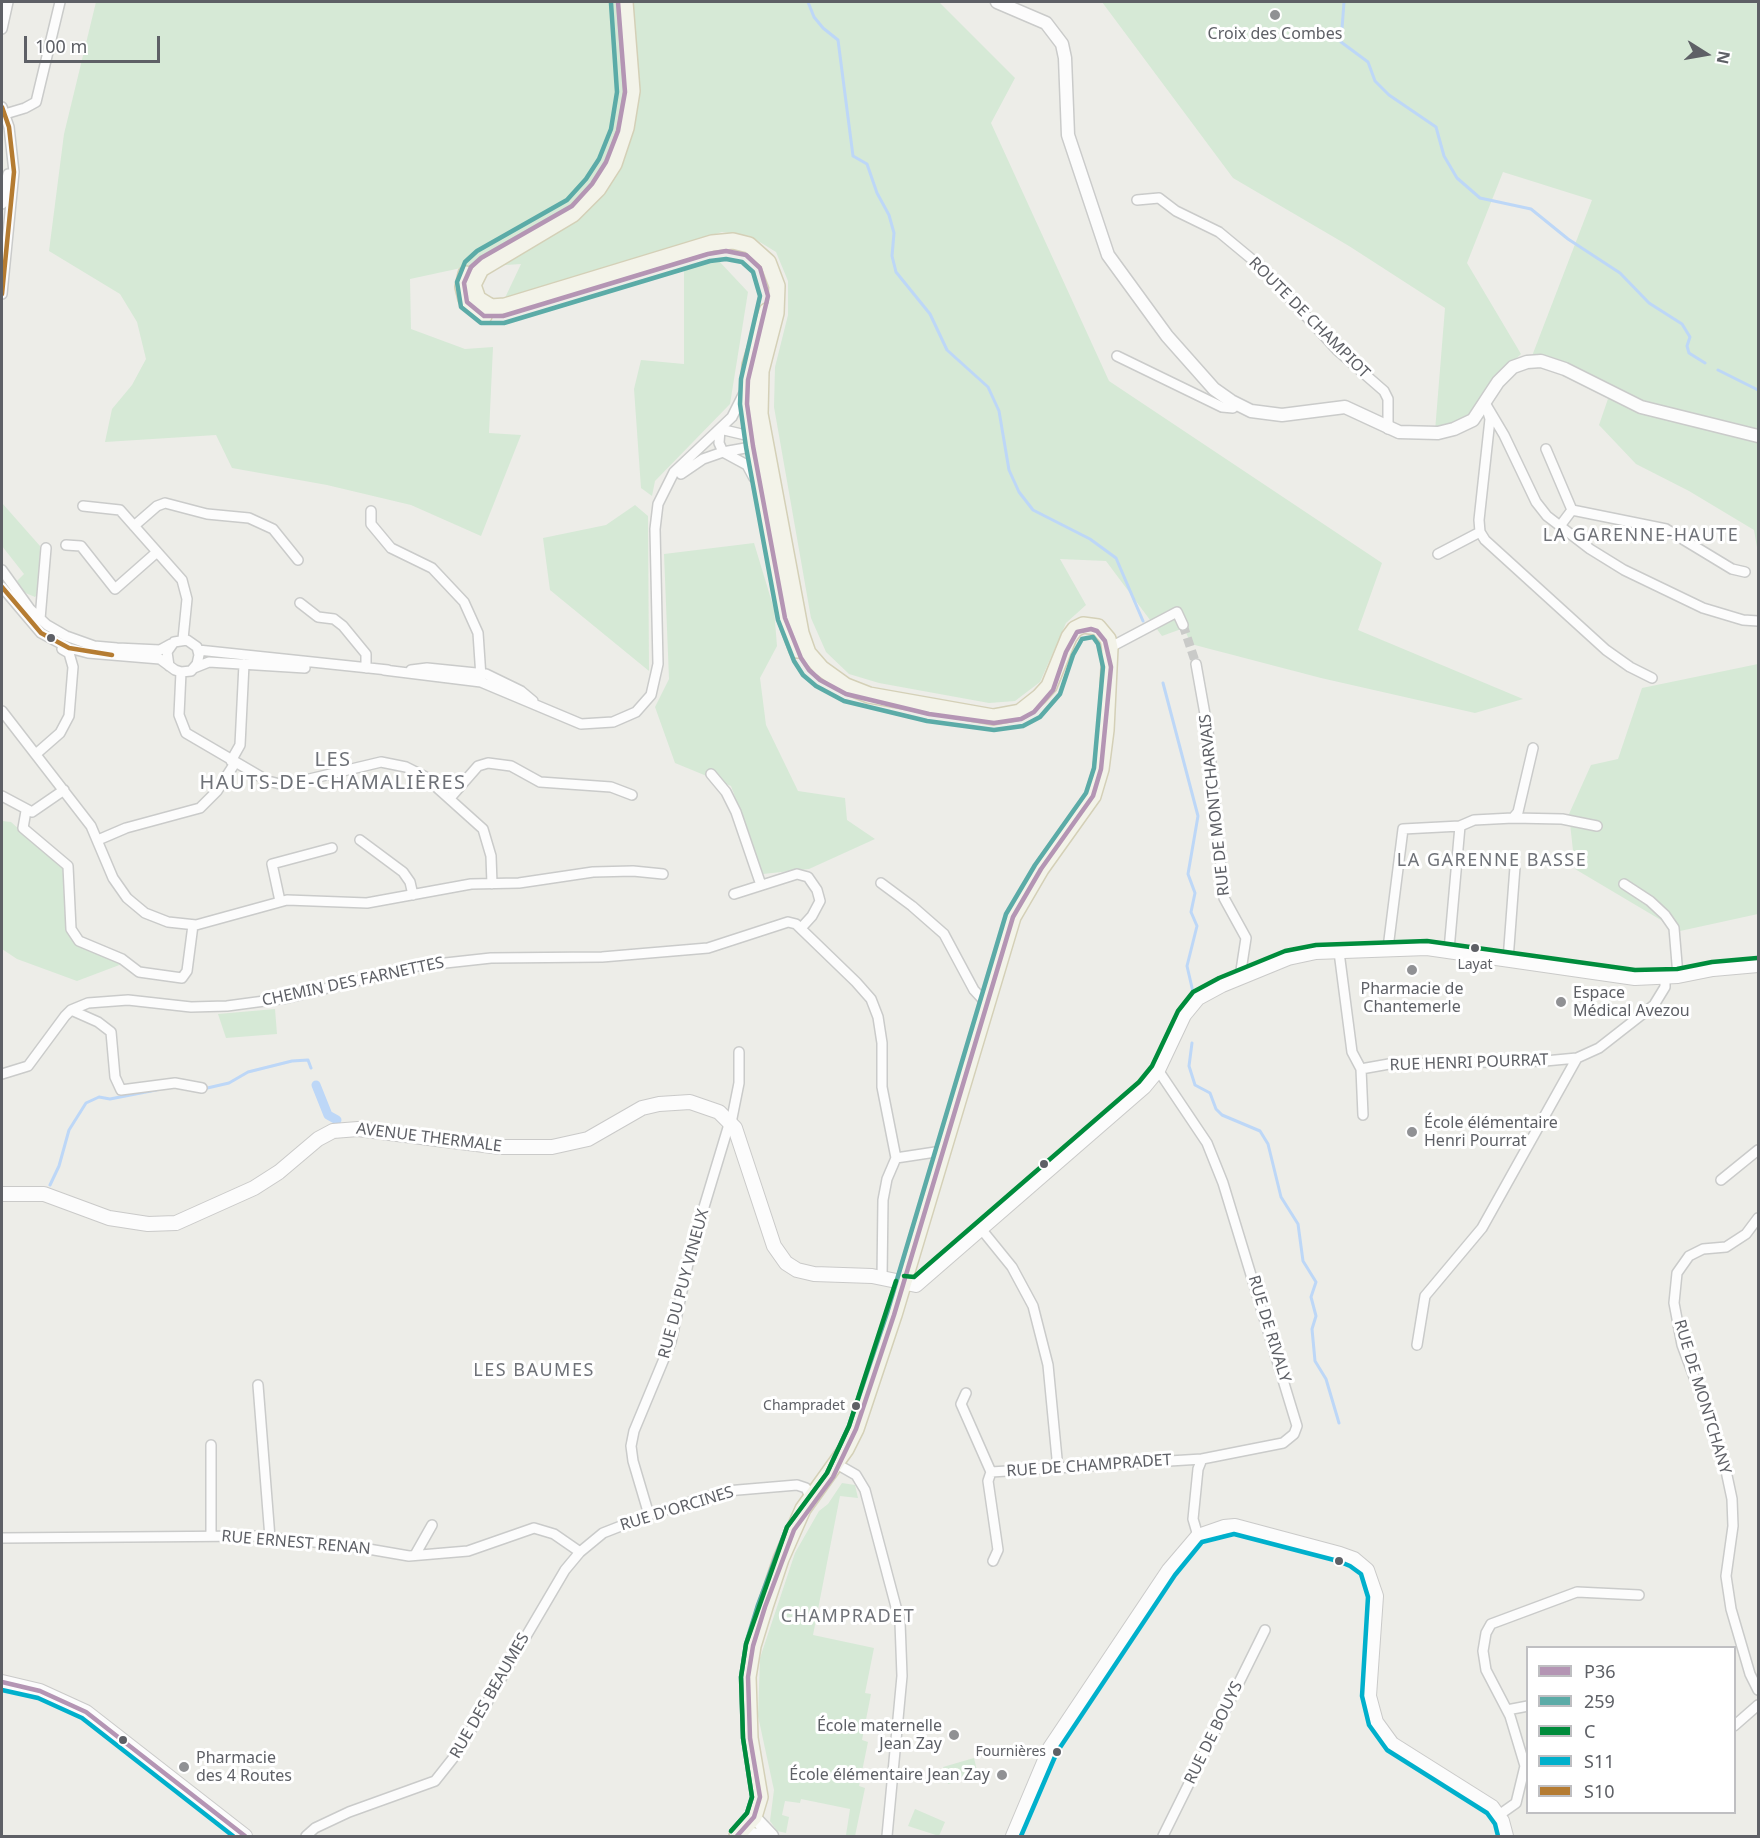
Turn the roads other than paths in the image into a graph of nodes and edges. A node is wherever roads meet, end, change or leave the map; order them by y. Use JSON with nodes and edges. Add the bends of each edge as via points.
{"nodes":[{"id":1,"x":8,"y":2,"type":"edge"},
{"id":2,"x":60,"y":2,"type":"edge"},
{"id":3,"x":618,"y":2,"type":"edge"},
{"id":4,"x":625,"y":2,"type":"edge"},
{"id":5,"x":998,"y":2,"type":"edge"},
{"id":6,"x":2,"y":28,"type":"edge"},
{"id":7,"x":3,"y":110,"type":"edge"},
{"id":8,"x":6,"y":154,"type":"edge"},
{"id":9,"x":1137,"y":200,"type":"dead end"},
{"id":10,"x":2,"y":204,"type":"edge"},
{"id":11,"x":647,"y":267,"type":"junction"},
{"id":12,"x":2,"y":294,"type":"edge"},
{"id":13,"x":471,"y":298,"type":"junction"},
{"id":14,"x":1117,"y":356,"type":"dead end"},
{"id":15,"x":749,"y":373,"type":"junction"},
{"id":16,"x":1485,"y":403,"type":"junction"},
{"id":17,"x":1236,"y":404,"type":"junction"},
{"id":18,"x":760,"y":414,"type":"junction"},
{"id":19,"x":720,"y":429,"type":"junction"},
{"id":20,"x":1388,"y":429,"type":"junction"},
{"id":21,"x":1758,"y":436,"type":"edge"},
{"id":22,"x":753,"y":442,"type":"junction"},
{"id":23,"x":1546,"y":449,"type":"dead end"},
{"id":24,"x":723,"y":452,"type":"junction"},
{"id":25,"x":668,"y":484,"type":"junction"},
{"id":26,"x":83,"y":506,"type":"dead end"},
{"id":27,"x":1572,"y":510,"type":"junction"},
{"id":28,"x":371,"y":511,"type":"dead end"},
{"id":29,"x":134,"y":526,"type":"junction"},
{"id":30,"x":1560,"y":526,"type":"junction"},
{"id":31,"x":1480,"y":532,"type":"junction"},
{"id":32,"x":66,"y":544,"type":"dead end"},
{"id":33,"x":46,"y":548,"type":"dead end"},
{"id":34,"x":157,"y":552,"type":"junction"},
{"id":35,"x":1438,"y":554,"type":"dead end"},
{"id":36,"x":786,"y":559,"type":"junction"},
{"id":37,"x":298,"y":560,"type":"dead end"},
{"id":38,"x":2,"y":570,"type":"edge"},
{"id":39,"x":1745,"y":572,"type":"dead end"},
{"id":40,"x":2,"y":587,"type":"edge"},
{"id":41,"x":300,"y":603,"type":"dead end"},
{"id":42,"x":785,"y":618,"type":"junction"},
{"id":43,"x":40,"y":619,"type":"junction"},
{"id":44,"x":1758,"y":621,"type":"edge"},
{"id":45,"x":1183,"y":625,"type":"dead end"},
{"id":46,"x":40,"y":633,"type":"junction"},
{"id":47,"x":183,"y":639,"type":"junction"},
{"id":48,"x":171,"y":644,"type":"junction"},
{"id":49,"x":1108,"y":649,"type":"junction"},
{"id":50,"x":198,"y":650,"type":"junction"},
{"id":51,"x":88,"y":653,"type":"junction"},
{"id":52,"x":244,"y":664,"type":"junction"},
{"id":53,"x":1196,"y":664,"type":"tunnel mouth"},
{"id":54,"x":332,"y":665,"type":"junction"},
{"id":55,"x":169,"y":666,"type":"junction"},
{"id":56,"x":73,"y":667,"type":"junction"},
{"id":57,"x":194,"y":668,"type":"junction"},
{"id":58,"x":366,"y":668,"type":"junction"},
{"id":59,"x":182,"y":672,"type":"junction"},
{"id":60,"x":481,"y":678,"type":"junction"},
{"id":61,"x":1652,"y":678,"type":"dead end"},
{"id":62,"x":2,"y":711,"type":"edge"},
{"id":63,"x":1533,"y":748,"type":"dead end"},
{"id":64,"x":36,"y":754,"type":"junction"},
{"id":65,"x":233,"y":762,"type":"junction"},
{"id":66,"x":711,"y":774,"type":"dead end"},
{"id":67,"x":64,"y":790,"type":"junction"},
{"id":68,"x":632,"y":795,"type":"dead end"},
{"id":69,"x":2,"y":796,"type":"edge"},
{"id":70,"x":450,"y":798,"type":"junction"},
{"id":71,"x":26,"y":811,"type":"junction"},
{"id":72,"x":1513,"y":818,"type":"junction"},
{"id":73,"x":1460,"y":826,"type":"junction"},
{"id":74,"x":1596,"y":826,"type":"dead end"},
{"id":75,"x":98,"y":840,"type":"junction"},
{"id":76,"x":360,"y":840,"type":"dead end"},
{"id":77,"x":332,"y":848,"type":"dead end"},
{"id":78,"x":1515,"y":867,"type":"dead end"},
{"id":79,"x":663,"y":874,"type":"dead end"},
{"id":80,"x":881,"y":883,"type":"dead end"},
{"id":81,"x":492,"y":884,"type":"junction"},
{"id":82,"x":1624,"y":884,"type":"dead end"},
{"id":83,"x":762,"y":885,"type":"junction"},
{"id":84,"x":734,"y":894,"type":"dead end"},
{"id":85,"x":413,"y":895,"type":"junction"},
{"id":86,"x":280,"y":901,"type":"junction"},
{"id":87,"x":193,"y":925,"type":"junction"},
{"id":88,"x":801,"y":927,"type":"junction"},
{"id":89,"x":1388,"y":948,"type":"junction"},
{"id":90,"x":1449,"y":950,"type":"junction"},
{"id":91,"x":1339,"y":952,"type":"junction"},
{"id":92,"x":1508,"y":960,"type":"junction"},
{"id":93,"x":1758,"y":964,"type":"edge"},
{"id":94,"x":1240,"y":977,"type":"junction"},
{"id":95,"x":1672,"y":977,"type":"junction"},
{"id":96,"x":986,"y":1003,"type":"junction"},
{"id":97,"x":71,"y":1010,"type":"junction"},
{"id":98,"x":739,"y":1052,"type":"dead end"},
{"id":99,"x":1577,"y":1058,"type":"junction"},
{"id":100,"x":1361,"y":1069,"type":"junction"},
{"id":101,"x":1158,"y":1070,"type":"junction"},
{"id":102,"x":2,"y":1074,"type":"edge"},
{"id":103,"x":202,"y":1088,"type":"dead end"},
{"id":104,"x":1363,"y":1115,"type":"dead end"},
{"id":105,"x":731,"y":1122,"type":"junction"},
{"id":106,"x":1758,"y":1150,"type":"edge"},
{"id":107,"x":942,"y":1151,"type":"junction"},
{"id":108,"x":896,"y":1158,"type":"junction"},
{"id":109,"x":1721,"y":1180,"type":"dead end"},
{"id":110,"x":2,"y":1194,"type":"edge"},
{"id":111,"x":1758,"y":1218,"type":"edge"},
{"id":112,"x":982,"y":1230,"type":"junction"},
{"id":113,"x":882,"y":1278,"type":"junction"},
{"id":114,"x":903,"y":1283,"type":"junction"},
{"id":115,"x":1417,"y":1345,"type":"dead end"},
{"id":116,"x":258,"y":1385,"type":"dead end"},
{"id":117,"x":966,"y":1393,"type":"dead end"},
{"id":118,"x":211,"y":1445,"type":"dead end"},
{"id":119,"x":1202,"y":1459,"type":"junction"},
{"id":120,"x":837,"y":1464,"type":"junction"},
{"id":121,"x":1058,"y":1469,"type":"junction"},
{"id":122,"x":991,"y":1472,"type":"junction"},
{"id":123,"x":810,"y":1497,"type":"junction"},
{"id":124,"x":649,"y":1515,"type":"junction"},
{"id":125,"x":432,"y":1525,"type":"dead end"},
{"id":126,"x":794,"y":1530,"type":"junction"},
{"id":127,"x":211,"y":1536,"type":"junction"},
{"id":128,"x":1198,"y":1536,"type":"junction"},
{"id":129,"x":2,"y":1538,"type":"edge"},
{"id":130,"x":270,"y":1538,"type":"junction"},
{"id":131,"x":580,"y":1552,"type":"junction"},
{"id":132,"x":416,"y":1555,"type":"junction"},
{"id":133,"x":993,"y":1561,"type":"dead end"},
{"id":134,"x":1639,"y":1595,"type":"dead end"},
{"id":135,"x":1265,"y":1630,"type":"dead end"},
{"id":136,"x":1754,"y":1669,"type":"edge"},
{"id":137,"x":2,"y":1682,"type":"edge"},
{"id":138,"x":1758,"y":1690,"type":"edge"},
{"id":139,"x":1758,"y":1705,"type":"edge"},
{"id":140,"x":1526,"y":1706,"type":"edge"},
{"id":141,"x":1507,"y":1710,"type":"junction"},
{"id":142,"x":1736,"y":1724,"type":"edge"},
{"id":143,"x":1526,"y":1767,"type":"edge"},
{"id":144,"x":1499,"y":1815,"type":"junction"},
{"id":145,"x":754,"y":1817,"type":"junction"},
{"id":146,"x":740,"y":1834,"type":"edge"},
{"id":147,"x":245,"y":1836,"type":"edge"},
{"id":148,"x":306,"y":1836,"type":"edge"},
{"id":149,"x":760,"y":1836,"type":"edge"},
{"id":150,"x":772,"y":1836,"type":"edge"},
{"id":151,"x":887,"y":1836,"type":"edge"},
{"id":152,"x":1013,"y":1836,"type":"edge"},
{"id":153,"x":1164,"y":1836,"type":"edge"},
{"id":154,"x":1506,"y":1836,"type":"edge"}],
"edges":[{"from":1,"to":6,"type":"street"},
{"from":2,"to":7,"type":"street","via":[[36,102],[25,108]]},
{"from":3,"to":13,"type":"main road","via":[[625,92],[618,131],[606,162],[572,206],[476,262],[465,279]]},
{"from":4,"to":13,"type":"main road","via":[[632,91],[626,128],[614,164],[598,189],[573,214],[481,269]]},
{"from":5,"to":17,"type":"street","via":[[1046,23],[1062,44],[1068,135],[1114,267],[1214,389]]},
{"from":7,"to":8,"type":"street"},
{"from":8,"to":10,"type":"street"},
{"from":8,"to":12,"type":"street","via":[[14,172]]},
{"from":9,"to":20,"type":"street","name":"ROUTE DE CHAMPIOT","via":[[1159,198],[1219,232],[1260,266],[1337,350],[1384,391],[1388,399]]},
{"from":11,"to":13,"type":"main road","via":[[498,317],[480,314]]},
{"from":11,"to":15,"type":"main road","via":[[720,251],[740,253],[754,261],[765,277],[768,302]]},
{"from":11,"to":18,"type":"main road","via":[[726,241],[749,245],[768,262],[778,299],[761,371]]},
{"from":14,"to":17,"type":"street","via":[[1222,406],[1233,408]]},
{"from":15,"to":19,"type":"street","via":[[737,410]]},
{"from":15,"to":22,"type":"main road","via":[[747,404]]},
{"from":16,"to":20,"type":"street","via":[[1473,420],[1454,429],[1421,434]]},
{"from":16,"to":21,"type":"street","via":[[1508,371],[1527,362],[1541,361],[1641,407]]},
{"from":16,"to":30,"type":"street","via":[[1536,502]]},
{"from":16,"to":31,"type":"street","via":[[1490,419]]},
{"from":17,"to":20,"type":"street","via":[[1251,411],[1282,415],[1345,407]]},
{"from":18,"to":22,"type":"street"},
{"from":18,"to":36,"type":"main road"},
{"from":19,"to":22,"type":"street"},
{"from":19,"to":24,"type":"street"},
{"from":19,"to":25,"type":"street","via":[[674,472]]},
{"from":22,"to":24,"type":"street"},
{"from":22,"to":36,"type":"street","via":[[771,518]]},
{"from":22,"to":42,"type":"main road"},
{"from":23,"to":27,"type":"street"},
{"from":24,"to":25,"type":"street","via":[[695,463]]},
{"from":24,"to":42,"type":"street","via":[[740,459],[752,471],[770,567]]},
{"from":25,"to":60,"type":"street","via":[[656,516],[659,651],[655,681],[639,710],[627,718],[593,725],[568,720],[534,703],[521,691]]},
{"from":26,"to":29,"type":"street","via":[[118,510]]},
{"from":27,"to":30,"type":"street"},
{"from":27,"to":39,"type":"street","via":[[1666,529],[1732,569]]},
{"from":28,"to":60,"type":"street","via":[[371,524],[391,548],[432,568],[464,602],[478,633]]},
{"from":29,"to":34,"type":"street"},
{"from":29,"to":37,"type":"street","via":[[165,503],[207,514],[249,518],[273,529]]},
{"from":30,"to":44,"type":"street","via":[[1624,570],[1703,608]]},
{"from":31,"to":35,"type":"street"},
{"from":31,"to":61,"type":"street","via":[[1493,549],[1606,650]]},
{"from":32,"to":34,"type":"street","via":[[81,546],[115,589]]},
{"from":33,"to":43,"type":"street"},
{"from":34,"to":47,"type":"street","via":[[185,588]]},
{"from":36,"to":49,"type":"main road","via":[[808,653],[834,679],[869,695],[976,715],[1010,715],[1031,704],[1048,686],[1075,629],[1083,625],[1098,627],[1108,639]]},
{"from":38,"to":43,"type":"street"},
{"from":40,"to":46,"type":"street"},
{"from":41,"to":58,"type":"street","via":[[318,617],[334,619],[344,626],[366,654]]},
{"from":42,"to":49,"type":"main road","via":[[801,658],[820,680],[833,688],[867,701],[980,723],[1009,722],[1034,712],[1053,690],[1077,632],[1097,631]]},
{"from":43,"to":48,"type":"street","via":[[66,636],[94,646],[160,650]]},
{"from":45,"to":49,"type":"street","via":[[1177,612]]},
{"from":46,"to":51,"type":"street"},
{"from":46,"to":56,"type":"street","via":[[69,653]]},
{"from":47,"to":48,"type":"street"},
{"from":47,"to":50,"type":"street"},
{"from":48,"to":55,"type":"street","via":[[166,657]]},
{"from":49,"to":96,"type":"main road","via":[[1111,667],[1101,769],[1093,796],[1012,917]]},
{"from":50,"to":54,"type":"street"},
{"from":50,"to":57,"type":"street","via":[[199,660]]},
{"from":51,"to":55,"type":"street","via":[[160,659]]},
{"from":51,"to":56,"type":"street"},
{"from":52,"to":54,"type":"street","via":[[319,669]]},
{"from":52,"to":57,"type":"street","via":[[209,662]]},
{"from":52,"to":65,"type":"street","via":[[240,745]]},
{"from":53,"to":94,"type":"street","name":"RUE DE MONTCHARVAIS","via":[[1208,731],[1224,898],[1246,938]]},
{"from":54,"to":58,"type":"street"},
{"from":55,"to":59,"type":"street"},
{"from":56,"to":64,"type":"street","via":[[65,726]]},
{"from":57,"to":59,"type":"street"},
{"from":58,"to":60,"type":"street","via":[[426,668]]},
{"from":59,"to":65,"type":"street","via":[[179,715],[183,728],[191,738]]},
{"from":62,"to":64,"type":"street"},
{"from":63,"to":72,"type":"street","via":[[1518,812]]},
{"from":64,"to":67,"type":"street"},
{"from":65,"to":70,"type":"street","via":[[280,784],[368,764],[395,764],[424,776]]},
{"from":65,"to":75,"type":"street","via":[[217,792],[200,808],[126,828]]},
{"from":66,"to":83,"type":"street","via":[[736,812]]},
{"from":67,"to":71,"type":"street","via":[[35,812]]},
{"from":67,"to":75,"type":"street"},
{"from":68,"to":70,"type":"street","via":[[611,787],[540,782],[510,766],[493,763],[478,766]]},
{"from":69,"to":71,"type":"street"},
{"from":70,"to":81,"type":"street","via":[[485,833]]},
{"from":71,"to":87,"type":"street","via":[[23,828],[68,866],[71,929],[79,940],[122,959],[139,972],[182,978],[187,971]]},
{"from":72,"to":73,"type":"street","via":[[1474,820]]},
{"from":72,"to":74,"type":"street","via":[[1562,819]]},
{"from":73,"to":89,"type":"street","via":[[1403,829]]},
{"from":73,"to":90,"type":"street"},
{"from":75,"to":87,"type":"street","via":[[113,878],[130,901],[159,919]]},
{"from":76,"to":85,"type":"street","via":[[403,872]]},
{"from":77,"to":86,"type":"street","via":[[272,864]]},
{"from":78,"to":92,"type":"street"},
{"from":79,"to":81,"type":"street","via":[[607,871]]},
{"from":80,"to":96,"type":"street","via":[[944,934],[974,990]]},
{"from":81,"to":85,"type":"street"},
{"from":82,"to":95,"type":"street","via":[[1650,901],[1674,928]]},
{"from":83,"to":84,"type":"street"},
{"from":83,"to":88,"type":"street","via":[[797,874],[811,879],[820,901]]},
{"from":85,"to":86,"type":"street","via":[[367,903]]},
{"from":86,"to":87,"type":"street"},
{"from":88,"to":97,"type":"street","name":"CHEMIN DES FARNETTES","via":[[788,922],[708,948],[602,957],[491,957],[418,966],[287,998],[226,1006],[117,1000],[88,1003]]},
{"from":88,"to":108,"type":"street","via":[[871,999],[881,1035],[882,1087]]},
{"from":89,"to":90,"type":"main road"},
{"from":89,"to":91,"type":"main road"},
{"from":90,"to":92,"type":"main road"},
{"from":91,"to":94,"type":"main road","via":[[1302,954]]},
{"from":91,"to":100,"type":"street","via":[[1352,1053]]},
{"from":92,"to":95,"type":"main road","via":[[1616,977]]},
{"from":93,"to":95,"type":"main road"},
{"from":94,"to":101,"type":"main road","via":[[1206,993],[1190,1007]]},
{"from":95,"to":99,"type":"street","via":[[1654,1005],[1599,1048]]},
{"from":96,"to":107,"type":"main road"},
{"from":97,"to":102,"type":"street","via":[[28,1066]]},
{"from":97,"to":103,"type":"street","via":[[111,1032],[115,1077],[122,1090],[175,1083]]},
{"from":98,"to":105,"type":"street","name":"RUE DU PUY VINEUX","via":[[740,1077]]},
{"from":99,"to":100,"type":"street","name":"RUE HENRI POURRAT","via":[[1389,1064]]},
{"from":99,"to":115,"type":"street","via":[[1482,1228],[1425,1296]]},
{"from":100,"to":104,"type":"street"},
{"from":101,"to":112,"type":"main road","via":[[1144,1088]]},
{"from":101,"to":119,"type":"street","name":"RUE DE RIVALY","via":[[1207,1143],[1223,1183],[1297,1426],[1294,1434],[1282,1443]]},
{"from":105,"to":110,"type":"main road","name":"AVENUE THERMALE","via":[[697,1104],[659,1104],[642,1108],[580,1142],[530,1148],[358,1129],[333,1131],[254,1188],[195,1217],[167,1224],[109,1218],[44,1194]]},
{"from":105,"to":113,"type":"main road","via":[[774,1246],[786,1263],[814,1274]]},
{"from":105,"to":124,"type":"street","name":"RUE DU PUY VINEUX","via":[[691,1250],[671,1342],[634,1431],[633,1461]]},
{"from":106,"to":109,"type":"street"},
{"from":107,"to":108,"type":"street"},
{"from":107,"to":114,"type":"main road"},
{"from":108,"to":113,"type":"street","via":[[886,1179],[883,1200]]},
{"from":111,"to":136,"type":"street","name":"RUE DE MONTCHANY","via":[[1746,1234],[1726,1246],[1703,1249],[1689,1256],[1677,1273],[1674,1303],[1682,1345],[1725,1464],[1733,1526],[1726,1576],[1731,1609]]},
{"from":112,"to":114,"type":"main road","via":[[916,1285]]},
{"from":112,"to":121,"type":"street","via":[[1012,1267],[1033,1306],[1048,1365]]},
{"from":113,"to":114,"type":"main road"},
{"from":114,"to":120,"type":"main road","via":[[856,1429]]},
{"from":116,"to":130,"type":"street"},
{"from":117,"to":122,"type":"street","name":"RUE DE CHAMPRADET","via":[[961,1404]]},
{"from":118,"to":127,"type":"street"},
{"from":119,"to":121,"type":"street","name":"RUE DE CHAMPRADET"},
{"from":119,"to":128,"type":"street","via":[[1193,1519]]},
{"from":120,"to":123,"type":"main road"},
{"from":120,"to":126,"type":"main road"},
{"from":120,"to":151,"type":"street","via":[[856,1475],[865,1490],[900,1622],[902,1676]]},
{"from":121,"to":122,"type":"street","name":"RUE DE CHAMPRADET"},
{"from":122,"to":133,"type":"street","via":[[988,1481],[998,1550]]},
{"from":123,"to":124,"type":"street","name":"RUE D'ORCINES","via":[[806,1488],[797,1485],[726,1491]]},
{"from":123,"to":126,"type":"main road"},
{"from":124,"to":131,"type":"street","name":"RUE D'ORCINES","via":[[603,1533]]},
{"from":125,"to":132,"type":"street"},
{"from":126,"to":145,"type":"main road","via":[[765,1606],[750,1661],[748,1716],[760,1787]]},
{"from":127,"to":129,"type":"street","name":"RUE ERNEST RENAN"},
{"from":127,"to":130,"type":"street","name":"RUE ERNEST RENAN"},
{"from":128,"to":144,"type":"main road","via":[[1224,1527],[1248,1528],[1347,1556],[1367,1570],[1376,1596],[1369,1696],[1376,1722],[1392,1744],[1484,1800]]},
{"from":128,"to":152,"type":"main road","via":[[1169,1570],[1061,1730],[1042,1763]]},
{"from":130,"to":132,"type":"street","name":"RUE ERNEST RENAN"},
{"from":131,"to":132,"type":"street","name":"RUE ERNEST RENAN","via":[[554,1534],[534,1528],[468,1551]]},
{"from":131,"to":148,"type":"street","name":"RUE DES BEAUMES","via":[[551,1591],[458,1752],[435,1781],[350,1812]]},
{"from":134,"to":141,"type":"street","via":[[1577,1592],[1491,1624],[1484,1661]]},
{"from":135,"to":153,"type":"street","name":"RUE DE BOUYS"},
{"from":136,"to":138,"type":"street","name":"RUE DE MONTCHANY"},
{"from":137,"to":147,"type":"main road","via":[[40,1691],[86,1712]]},
{"from":139,"to":142,"type":"street"},
{"from":140,"to":141,"type":"street"},
{"from":141,"to":143,"type":"street"},
{"from":143,"to":144,"type":"street","via":[[1515,1803]]},
{"from":144,"to":154,"type":"main road"},
{"from":145,"to":146,"type":"main road"},
{"from":145,"to":150,"type":"street"},
{"from":146,"to":149,"type":"street"}]}
